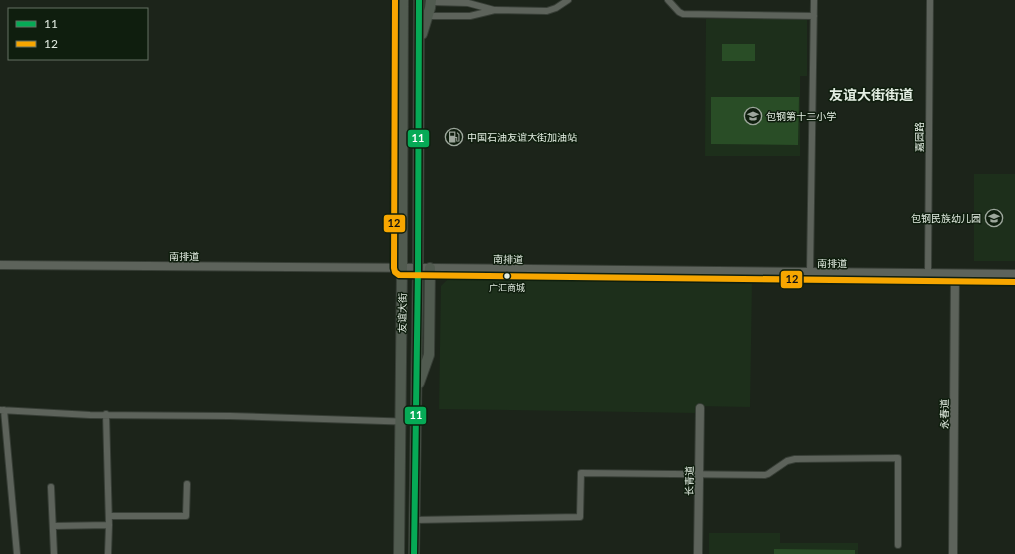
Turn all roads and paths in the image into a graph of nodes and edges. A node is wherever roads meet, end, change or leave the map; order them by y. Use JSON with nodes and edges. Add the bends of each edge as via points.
{"nodes":[{"id":1,"x":403,"y":0,"type":"edge"},
{"id":2,"x":419,"y":0,"type":"edge"},
{"id":3,"x":568,"y":0,"type":"edge"},
{"id":4,"x":668,"y":0,"type":"edge"},
{"id":5,"x":814,"y":0,"type":"edge"},
{"id":6,"x":930,"y":0,"type":"edge"},
{"id":7,"x":431,"y":1,"type":"edge"},
{"id":8,"x":495,"y":10,"type":"junction"},
{"id":9,"x":428,"y":16,"type":"junction"},
{"id":10,"x":814,"y":16,"type":"junction"},
{"id":11,"x":419,"y":46,"type":"junction"},
{"id":12,"x":0,"y":265,"type":"edge"},
{"id":13,"x":402,"y":268,"type":"junction"},
{"id":14,"x":418,"y":268,"type":"junction"},
{"id":15,"x":430,"y":268,"type":"junction"},
{"id":16,"x":810,"y":272,"type":"junction"},
{"id":17,"x":928,"y":273,"type":"junction"},
{"id":18,"x":955,"y":274,"type":"junction"},
{"id":19,"x":1015,"y":274,"type":"edge"},
{"id":20,"x":415,"y":392,"type":"junction"},
{"id":21,"x":700,"y":408,"type":"dead end"},
{"id":22,"x":2,"y":410,"type":"edge"},
{"id":23,"x":106,"y":414,"type":"junction"},
{"id":24,"x":400,"y":421,"type":"junction"},
{"id":25,"x":415,"y":422,"type":"junction"},
{"id":26,"x":699,"y":474,"type":"junction"},
{"id":27,"x":187,"y":484,"type":"dead end"},
{"id":28,"x":51,"y":487,"type":"dead end"},
{"id":29,"x":109,"y":516,"type":"junction"},
{"id":30,"x":414,"y":520,"type":"junction"},
{"id":31,"x":109,"y":525,"type":"junction"},
{"id":32,"x":53,"y":526,"type":"junction"},
{"id":33,"x":898,"y":545,"type":"dead end"},
{"id":34,"x":17,"y":554,"type":"edge"},
{"id":35,"x":54,"y":554,"type":"edge"},
{"id":36,"x":108,"y":554,"type":"edge"},
{"id":37,"x":399,"y":554,"type":"edge"},
{"id":38,"x":414,"y":554,"type":"edge"},
{"id":39,"x":698,"y":554,"type":"edge"},
{"id":40,"x":953,"y":554,"type":"edge"}],
"edges":[{"from":1,"to":13,"type":"main road","name":"友谊大街"},
{"from":2,"to":11,"type":"main road","name":"友谊大街"},
{"from":3,"to":8,"type":"street","via":[[547,11]]},
{"from":4,"to":10,"type":"street","via":[[683,14]]},
{"from":5,"to":10,"type":"street"},
{"from":6,"to":17,"type":"street","name":"嘉园路"},
{"from":7,"to":8,"type":"street","via":[[468,3]]},
{"from":7,"to":9,"type":"main road"},
{"from":8,"to":9,"type":"street","via":[[470,16]]},
{"from":9,"to":11,"type":"main road"},
{"from":10,"to":16,"type":"street"},
{"from":11,"to":14,"type":"main road","name":"友谊大街"},
{"from":12,"to":13,"type":"street","name":"南排道"},
{"from":13,"to":14,"type":"street","name":"南排道"},
{"from":13,"to":24,"type":"main road","name":"友谊大街"},
{"from":14,"to":15,"type":"street","name":"南排道"},
{"from":14,"to":20,"type":"main road","name":"友谊大街"},
{"from":15,"to":16,"type":"street","name":"南排道"},
{"from":15,"to":20,"type":"main road","via":[[429,355]]},
{"from":16,"to":17,"type":"street","name":"南排道"},
{"from":17,"to":18,"type":"street","name":"南排道"},
{"from":18,"to":19,"type":"street","name":"南排道"},
{"from":18,"to":40,"type":"street","name":"永春道"},
{"from":20,"to":25,"type":"main road","name":"友谊大街"},
{"from":21,"to":26,"type":"street","name":"长青道"},
{"from":22,"to":23,"type":"street"},
{"from":22,"to":34,"type":"street"},
{"from":23,"to":24,"type":"street"},
{"from":23,"to":29,"type":"street"},
{"from":24,"to":25,"type":"street"},
{"from":24,"to":37,"type":"main road","name":"友谊大街"},
{"from":25,"to":30,"type":"main road","name":"友谊大街"},
{"from":26,"to":30,"type":"street","via":[[581,473],[580,517]]},
{"from":26,"to":33,"type":"street","via":[[768,474],[787,461],[795,459],[898,458]]},
{"from":26,"to":39,"type":"street","name":"长青道"},
{"from":27,"to":29,"type":"street","via":[[186,516]]},
{"from":28,"to":32,"type":"street"},
{"from":29,"to":31,"type":"street"},
{"from":30,"to":38,"type":"main road","name":"友谊大街"},
{"from":31,"to":32,"type":"street"},
{"from":31,"to":36,"type":"street"},
{"from":32,"to":35,"type":"street"}]}
